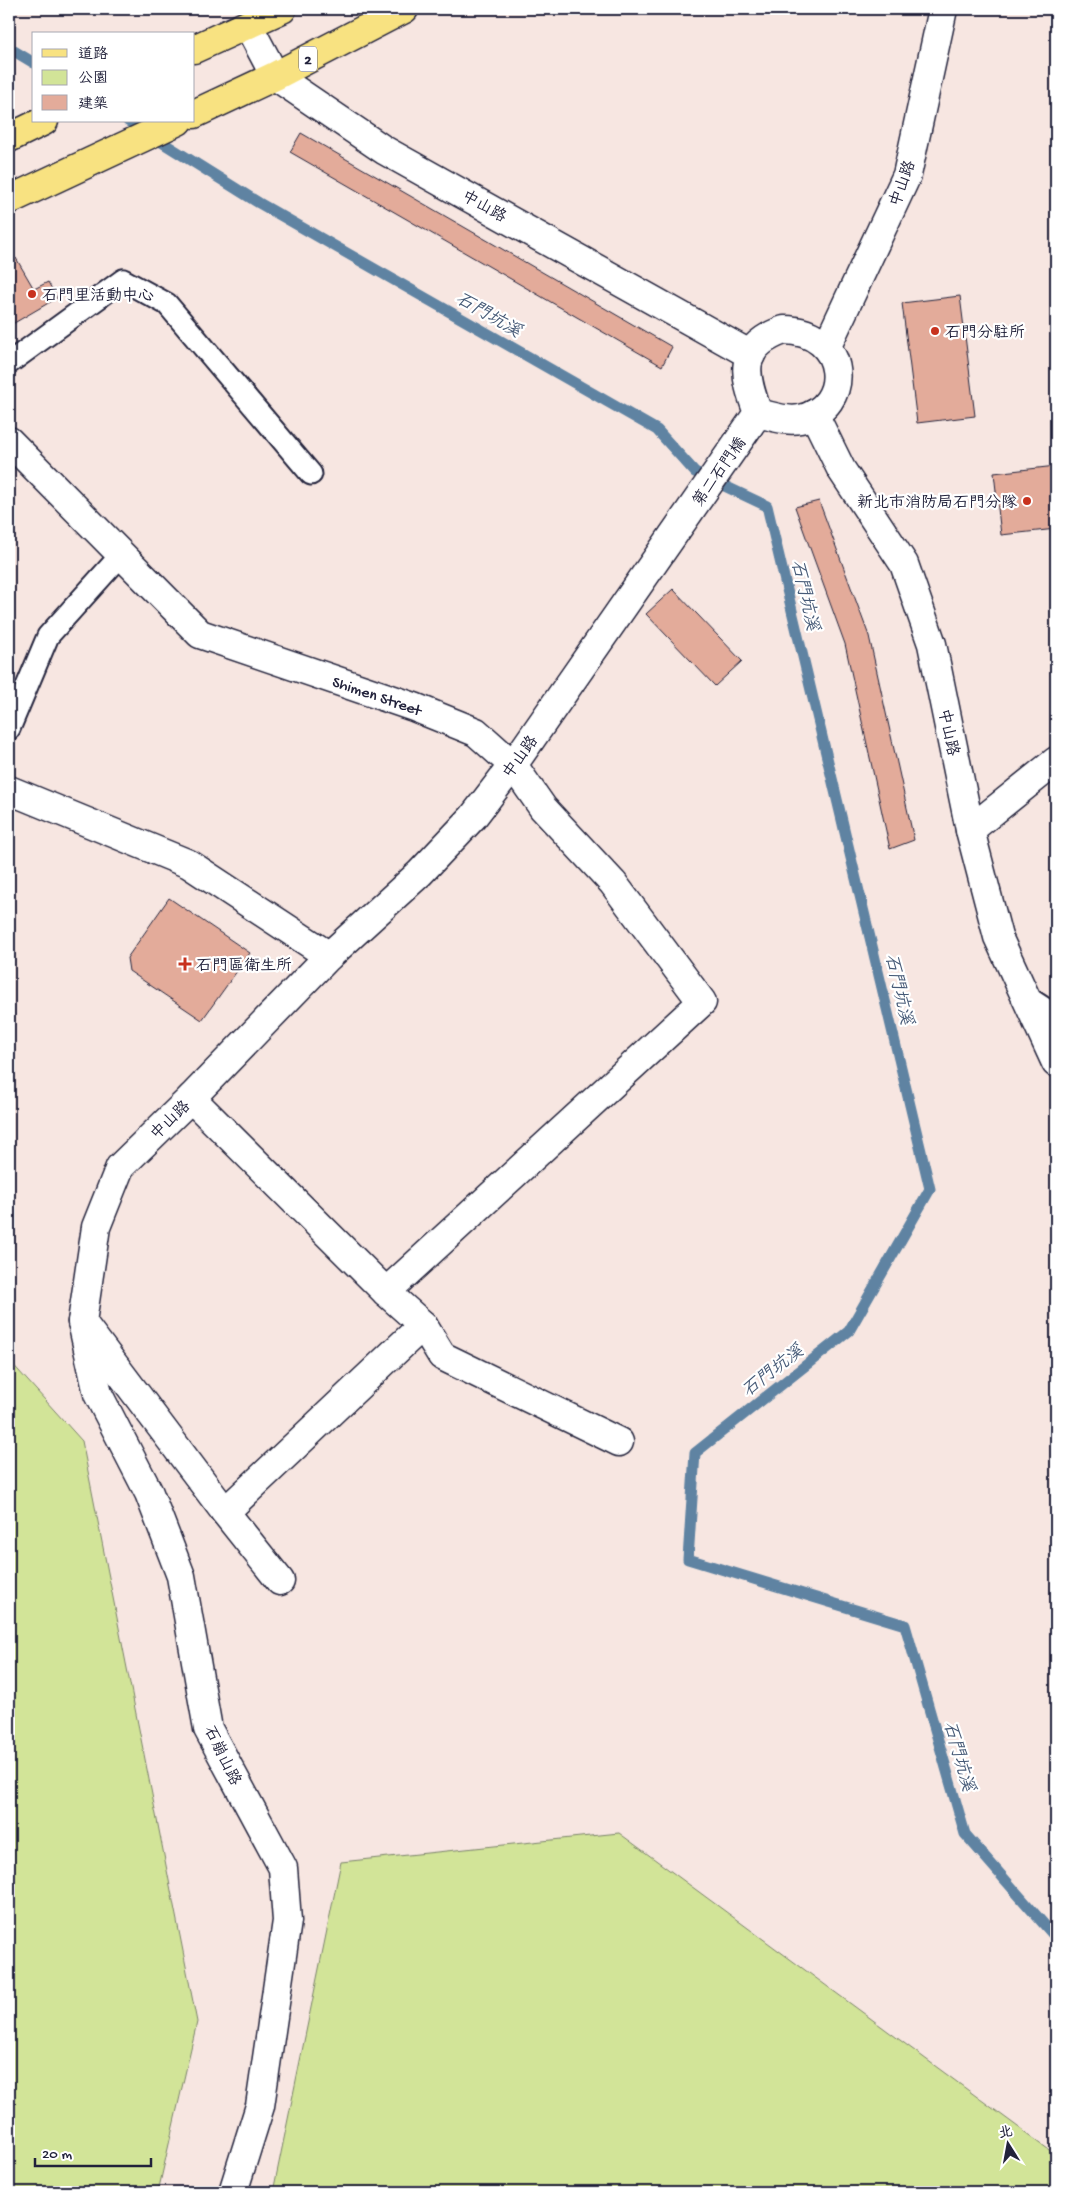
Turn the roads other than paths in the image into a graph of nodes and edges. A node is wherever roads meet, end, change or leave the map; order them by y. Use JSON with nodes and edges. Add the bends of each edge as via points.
{"nodes":[{"id":1,"x":282,"y":9,"type":"edge"},
{"id":2,"x":404,"y":9,"type":"edge"},
{"id":3,"x":943,"y":9,"type":"edge"},
{"id":4,"x":248,"y":25,"type":"junction"},
{"id":5,"x":195,"y":49,"type":"edge"},
{"id":6,"x":275,"y":76,"type":"junction"},
{"id":7,"x":202,"y":110,"type":"edge"},
{"id":8,"x":176,"y":122,"type":"edge"},
{"id":9,"x":9,"y":200,"type":"edge"},
{"id":10,"x":827,"y":346,"type":"junction"},
{"id":11,"x":751,"y":355,"type":"junction"},
{"id":12,"x":9,"y":363,"type":"edge"},
{"id":13,"x":758,"y":414,"type":"junction"},
{"id":14,"x":814,"y":414,"type":"junction"},
{"id":15,"x":9,"y":441,"type":"edge"},
{"id":16,"x":311,"y":474,"type":"dead end"},
{"id":17,"x":677,"y":529,"type":"joint"},
{"id":18,"x":122,"y":554,"type":"junction"},
{"id":19,"x":9,"y":728,"type":"edge"},
{"id":20,"x":1056,"y":761,"type":"edge"},
{"id":21,"x":513,"y":765,"type":"junction"},
{"id":22,"x":9,"y":790,"type":"edge"},
{"id":23,"x":970,"y":830,"type":"junction"},
{"id":24,"x":329,"y":956,"type":"junction"},
{"id":25,"x":1027,"y":997,"type":"junction"},
{"id":26,"x":1056,"y":1016,"type":"edge"},
{"id":27,"x":1056,"y":1063,"type":"edge"},
{"id":28,"x":191,"y":1098,"type":"junction"},
{"id":29,"x":386,"y":1292,"type":"junction"},
{"id":30,"x":82,"y":1322,"type":"junction"},
{"id":31,"x":423,"y":1325,"type":"junction"},
{"id":32,"x":619,"y":1442,"type":"dead end"},
{"id":33,"x":225,"y":1512,"type":"junction"},
{"id":34,"x":280,"y":1581,"type":"dead end"},
{"id":35,"x":234,"y":2192,"type":"edge"}],
"edges":[{"from":1,"to":4,"type":"main road"},
{"from":2,"to":6,"type":"main road","number":"2"},
{"from":3,"to":10,"type":"street","name":"中山路","via":[[907,175]]},
{"from":4,"to":5,"type":"main road"},
{"from":4,"to":6,"type":"street","name":"中山路"},
{"from":6,"to":7,"type":"main road","number":"2"},
{"from":6,"to":11,"type":"street","name":"中山路","via":[[384,150]]},
{"from":8,"to":9,"type":"main road"},
{"from":10,"to":11,"type":"street","via":[[801,330],[784,330],[759,343]]},
{"from":10,"to":14,"type":"street","via":[[837,375],[834,391]]},
{"from":11,"to":13,"type":"street","via":[[746,368],[747,383]]},
{"from":12,"to":16,"type":"lane","via":[[122,280],[167,304]]},
{"from":13,"to":14,"type":"street","via":[[786,420]]},
{"from":13,"to":17,"type":"street","name":"第二石門橋"},
{"from":14,"to":23,"type":"street","name":"中山路","via":[[841,469],[904,564],[932,644]]},
{"from":15,"to":18,"type":"street","name":"Shimen Street"},
{"from":17,"to":21,"type":"street","name":"中山路"},
{"from":18,"to":19,"type":"lane","via":[[48,636]]},
{"from":18,"to":21,"type":"street","name":"Shimen Street","via":[[200,634],[414,707],[476,732]]},
{"from":20,"to":23,"type":"street"},
{"from":21,"to":24,"type":"street","name":"中山路","via":[[473,817],[420,873]]},
{"from":21,"to":29,"type":"street","name":"Shimen Street","via":[[543,808],[613,883],[702,1002]]},
{"from":22,"to":24,"type":"street","via":[[189,864]]},
{"from":23,"to":25,"type":"street","name":"中山路","via":[[998,937]]},
{"from":24,"to":28,"type":"street","name":"中山路"},
{"from":25,"to":26,"type":"lane"},
{"from":25,"to":27,"type":"street","name":"中山路"},
{"from":28,"to":29,"type":"street"},
{"from":28,"to":30,"type":"street","name":"中山路","via":[[120,1167],[96,1227]]},
{"from":29,"to":31,"type":"street"},
{"from":30,"to":33,"type":"street"},
{"from":30,"to":35,"type":"street","name":"石崩山路","via":[[98,1394],[149,1493],[181,1576],[208,1729],[283,1868],[287,1922],[262,2097]]},
{"from":31,"to":32,"type":"street","via":[[442,1356]]},
{"from":31,"to":33,"type":"street"},
{"from":33,"to":34,"type":"street"}]}
